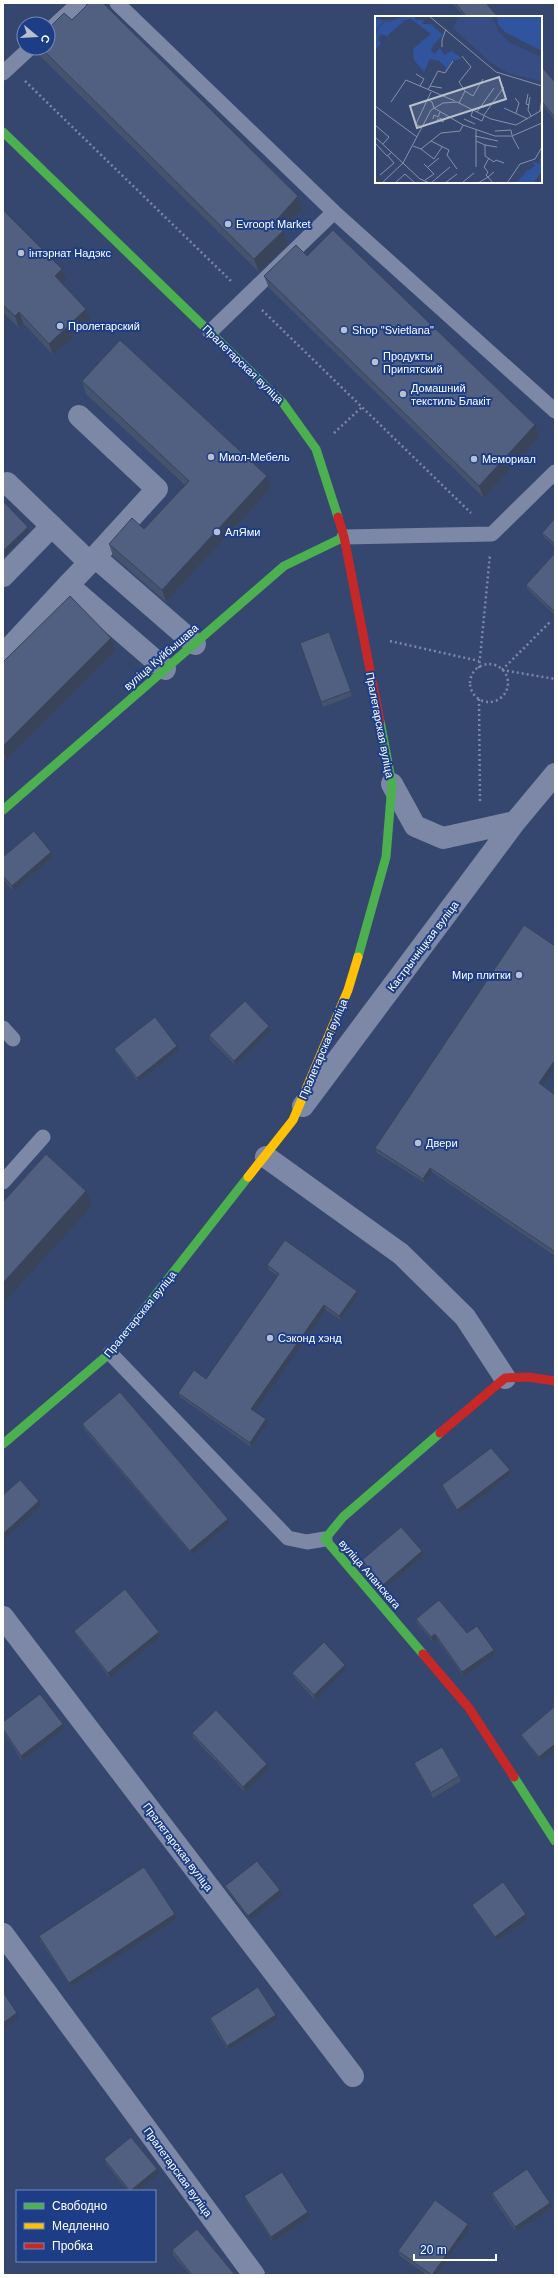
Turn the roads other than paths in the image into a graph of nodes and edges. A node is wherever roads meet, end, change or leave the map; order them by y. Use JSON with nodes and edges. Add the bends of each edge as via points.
{"nodes":[{"id":1,"x":79,"y":3,"type":"edge"},
{"id":2,"x":117,"y":3,"type":"edge"},
{"id":3,"x":56,"y":24,"type":"edge"},
{"id":4,"x":21,"y":56,"type":"edge"},
{"id":5,"x":3,"y":72,"type":"edge"},
{"id":6,"x":3,"y":132,"type":"edge"},
{"id":7,"x":334,"y":212,"type":"junction"},
{"id":8,"x":210,"y":332,"type":"junction"},
{"id":9,"x":555,"y":411,"type":"edge"},
{"id":10,"x":79,"y":416,"type":"dead end"},
{"id":11,"x":555,"y":472,"type":"edge"},
{"id":12,"x":7,"y":483,"type":"dead end"},
{"id":13,"x":52,"y":526,"type":"junction"},
{"id":14,"x":344,"y":537,"type":"junction"},
{"id":15,"x":92,"y":560,"type":"junction"},
{"id":16,"x":3,"y":576,"type":"edge"},
{"id":17,"x":68,"y":585,"type":"junction"},
{"id":18,"x":195,"y":644,"type":"junction"},
{"id":19,"x":3,"y":655,"type":"edge"},
{"id":20,"x":165,"y":669,"type":"junction"},
{"id":21,"x":555,"y":774,"type":"edge"},
{"id":22,"x":392,"y":784,"type":"junction"},
{"id":23,"x":3,"y":810,"type":"edge"},
{"id":24,"x":516,"y":822,"type":"junction"},
{"id":25,"x":3,"y":1028,"type":"edge"},
{"id":26,"x":13,"y":1039,"type":"dead end"},
{"id":27,"x":293,"y":1120,"type":"junction"},
{"id":28,"x":43,"y":1137,"type":"dead end"},
{"id":29,"x":266,"y":1157,"type":"junction"},
{"id":30,"x":3,"y":1182,"type":"edge"},
{"id":31,"x":110,"y":1353,"type":"junction"},
{"id":32,"x":505,"y":1378,"type":"junction"},
{"id":33,"x":555,"y":1381,"type":"edge"},
{"id":34,"x":3,"y":1444,"type":"edge"},
{"id":35,"x":325,"y":1539,"type":"junction"},
{"id":36,"x":3,"y":1617,"type":"edge"},
{"id":37,"x":555,"y":1841,"type":"edge"},
{"id":38,"x":3,"y":1934,"type":"edge"},
{"id":39,"x":353,"y":2076,"type":"dead end"},
{"id":40,"x":254,"y":2275,"type":"edge"}],
"edges":[{"from":1,"to":3,"type":"lane"},
{"from":2,"to":7,"type":"lane"},
{"from":4,"to":5,"type":"lane"},
{"from":6,"to":8,"type":"main road","name":"Пралетарская вуліца"},
{"from":7,"to":8,"type":"lane"},
{"from":7,"to":9,"type":"lane"},
{"from":8,"to":14,"type":"main road","name":"Пралетарская вуліца","via":[[283,403],[316,449]]},
{"from":10,"to":15,"type":"street","via":[[157,489]]},
{"from":11,"to":14,"type":"lane","via":[[492,534]]},
{"from":12,"to":13,"type":"street"},
{"from":13,"to":15,"type":"street"},
{"from":13,"to":16,"type":"street"},
{"from":14,"to":18,"type":"main road","name":"вуліца Куйбышава","via":[[284,566]]},
{"from":14,"to":22,"type":"main road","name":"Пралетарская вуліца"},
{"from":15,"to":17,"type":"street"},
{"from":15,"to":18,"type":"street"},
{"from":17,"to":19,"type":"street"},
{"from":17,"to":20,"type":"street"},
{"from":18,"to":20,"type":"main road","name":"вуліца Куйбышава"},
{"from":20,"to":23,"type":"main road","name":"вуліца Куйбышава"},
{"from":21,"to":24,"type":"street","name":"Кастрычніцкая вуліца"},
{"from":22,"to":24,"type":"street","via":[[415,826],[443,838]]},
{"from":22,"to":27,"type":"main road","name":"Пралетарская вуліца","via":[[386,857],[369,922],[348,990]]},
{"from":24,"to":27,"type":"street","name":"Кастрычніцкая вуліца"},
{"from":25,"to":26,"type":"lane"},
{"from":27,"to":29,"type":"main road","name":"Пралетарская вуліца"},
{"from":28,"to":30,"type":"lane"},
{"from":29,"to":31,"type":"main road","name":"Пралетарская вуліца"},
{"from":29,"to":32,"type":"street","via":[[401,1254],[465,1316]]},
{"from":31,"to":34,"type":"main road","name":"Пралетарская вуліца"},
{"from":31,"to":35,"type":"lane","via":[[288,1538],[307,1542]]},
{"from":32,"to":33,"type":"main road","via":[[528,1377]]},
{"from":32,"to":35,"type":"main road","name":"вуліца Апанскага","via":[[343,1517]]},
{"from":35,"to":37,"type":"main road","name":"вуліца Апанскага","via":[[469,1708]]},
{"from":36,"to":39,"type":"street","name":"Пралетарская вуліца"},
{"from":38,"to":40,"type":"street","name":"Пралетарская вуліца"}]}
